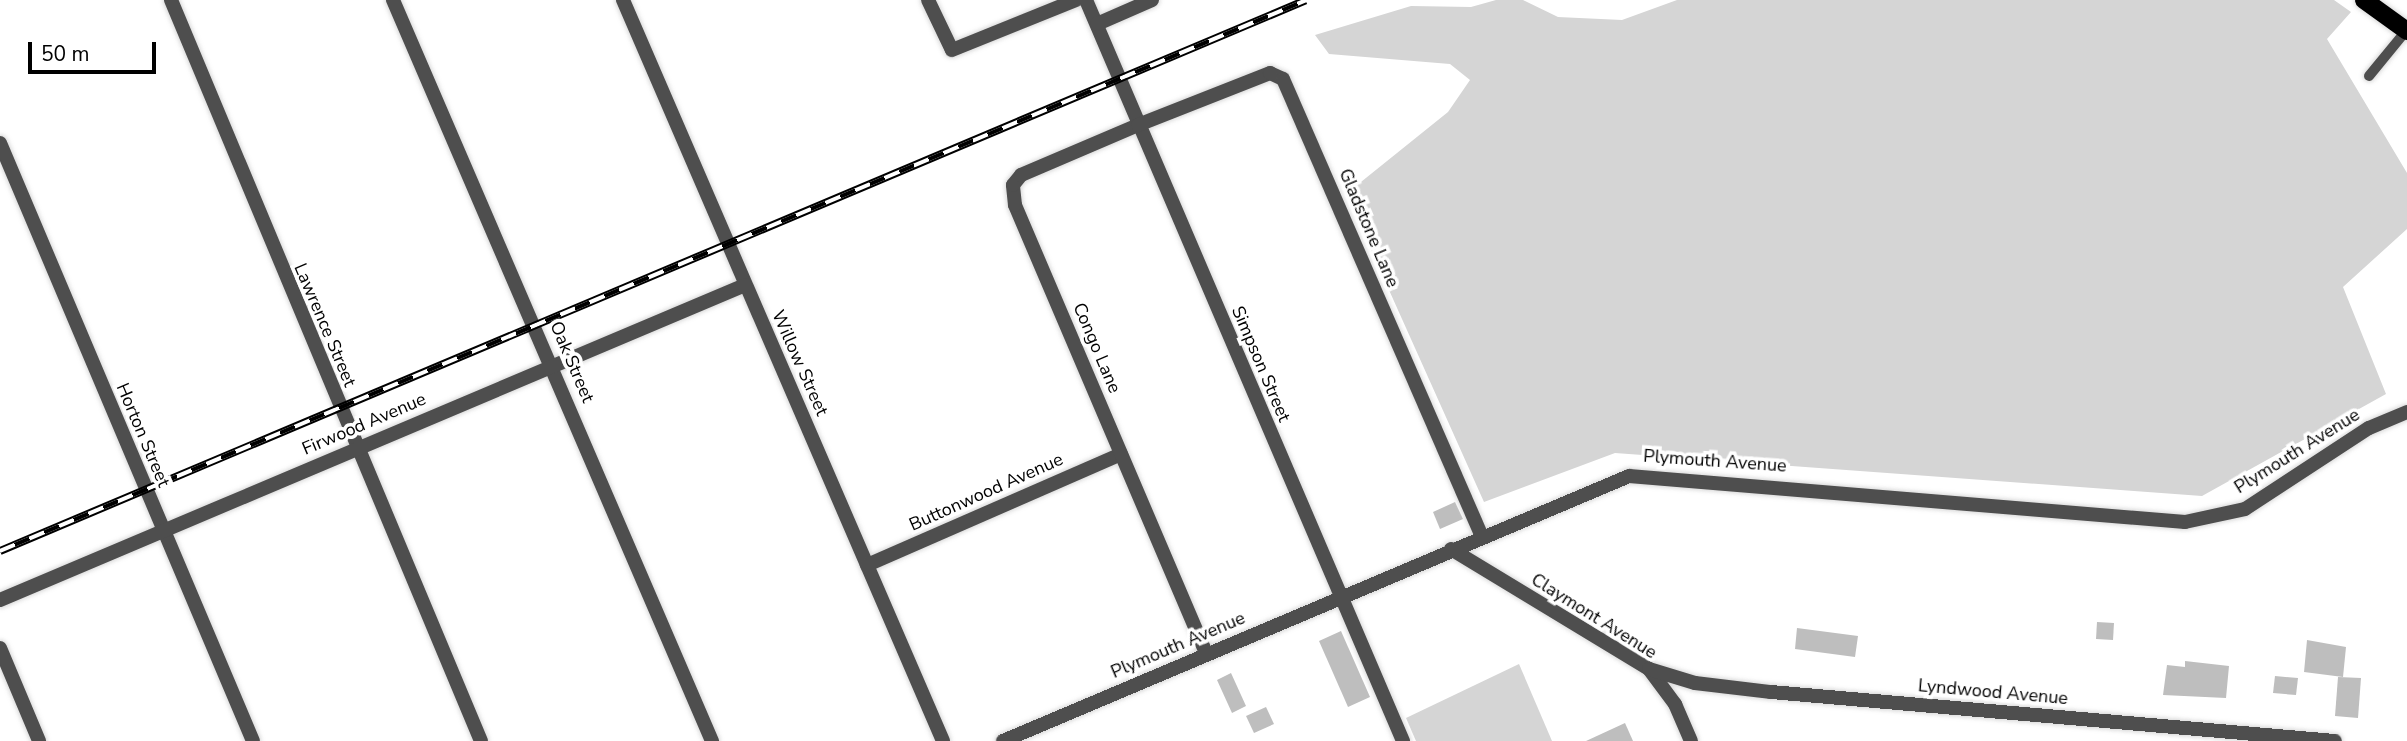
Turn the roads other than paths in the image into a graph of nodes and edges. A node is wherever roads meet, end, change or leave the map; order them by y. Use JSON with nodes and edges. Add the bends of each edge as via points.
{"nodes":[{"id":1,"x":171,"y":0,"type":"edge"},
{"id":2,"x":393,"y":0,"type":"edge"},
{"id":3,"x":624,"y":0,"type":"edge"},
{"id":4,"x":928,"y":0,"type":"edge"},
{"id":5,"x":1076,"y":0,"type":"edge"},
{"id":6,"x":1086,"y":0,"type":"edge"},
{"id":7,"x":1152,"y":0,"type":"edge"},
{"id":8,"x":2364,"y":0,"type":"edge"},
{"id":9,"x":1097,"y":24,"type":"junction"},
{"id":10,"x":2407,"y":31,"type":"edge"},
{"id":11,"x":2369,"y":76,"type":"dead end"},
{"id":12,"x":1138,"y":125,"type":"junction"},
{"id":13,"x":0,"y":144,"type":"edge"},
{"id":14,"x":745,"y":285,"type":"junction"},
{"id":15,"x":552,"y":365,"type":"junction"},
{"id":16,"x":2407,"y":412,"type":"edge"},
{"id":17,"x":357,"y":448,"type":"junction"},
{"id":18,"x":1121,"y":454,"type":"junction"},
{"id":19,"x":162,"y":530,"type":"junction"},
{"id":20,"x":1482,"y":536,"type":"junction"},
{"id":21,"x":1451,"y":549,"type":"junction"},
{"id":22,"x":867,"y":565,"type":"junction"},
{"id":23,"x":1340,"y":597,"type":"junction"},
{"id":24,"x":0,"y":600,"type":"edge"},
{"id":25,"x":0,"y":648,"type":"edge"},
{"id":26,"x":1206,"y":653,"type":"junction"},
{"id":27,"x":1649,"y":670,"type":"junction"},
{"id":28,"x":2147,"y":725,"type":"junction"},
{"id":29,"x":39,"y":741,"type":"edge"},
{"id":30,"x":253,"y":741,"type":"edge"},
{"id":31,"x":481,"y":741,"type":"edge"},
{"id":32,"x":712,"y":741,"type":"edge"},
{"id":33,"x":943,"y":741,"type":"edge"},
{"id":34,"x":1003,"y":741,"type":"edge"},
{"id":35,"x":1403,"y":741,"type":"edge"},
{"id":36,"x":1690,"y":741,"type":"edge"},
{"id":37,"x":2145,"y":741,"type":"edge"},
{"id":38,"x":2335,"y":741,"type":"edge"}],
"edges":[{"from":1,"to":17,"type":"street","name":"Lawrence Street"},
{"from":2,"to":15,"type":"street","name":"Oak Street"},
{"from":3,"to":14,"type":"street","name":"Willow Street"},
{"from":4,"to":5,"type":"street","via":[[952,50]]},
{"from":6,"to":9,"type":"street","name":"Simpson Street"},
{"from":7,"to":9,"type":"street"},
{"from":8,"to":10,"type":"main road"},
{"from":9,"to":12,"type":"street","name":"Simpson Street"},
{"from":10,"to":11,"type":"lane"},
{"from":12,"to":18,"type":"street","name":"Congo Lane","via":[[1021,174],[1013,185],[1015,205]]},
{"from":12,"to":20,"type":"street","name":"Gladstone Lane","via":[[1270,73],[1283,79]]},
{"from":12,"to":23,"type":"street","name":"Simpson Street"},
{"from":13,"to":19,"type":"street","name":"Horton Street"},
{"from":14,"to":15,"type":"street","name":"Firwood Avenue"},
{"from":14,"to":22,"type":"street","name":"Willow Street"},
{"from":15,"to":17,"type":"street","name":"Firwood Avenue"},
{"from":15,"to":32,"type":"street","name":"Oak Street"},
{"from":16,"to":20,"type":"street","name":"Plymouth Avenue","via":[[2369,428],[2245,509],[2185,522],[1653,473],[1629,476]]},
{"from":17,"to":19,"type":"street","name":"Firwood Avenue"},
{"from":17,"to":31,"type":"street","name":"Lawrence Street"},
{"from":18,"to":22,"type":"street","name":"Buttonwood Avenue"},
{"from":18,"to":26,"type":"street","name":"Congo Lane"},
{"from":19,"to":24,"type":"street","name":"Firwood Avenue"},
{"from":19,"to":30,"type":"street","name":"Horton Street"},
{"from":20,"to":21,"type":"street","name":"Plymouth Avenue"},
{"from":21,"to":23,"type":"street","name":"Plymouth Avenue"},
{"from":21,"to":27,"type":"street","name":"Claymont Avenue"},
{"from":22,"to":33,"type":"street","name":"Willow Street"},
{"from":23,"to":26,"type":"street","name":"Plymouth Avenue"},
{"from":23,"to":35,"type":"street","name":"Simpson Street"},
{"from":25,"to":29,"type":"street"},
{"from":26,"to":34,"type":"street","name":"Plymouth Avenue"},
{"from":27,"to":28,"type":"street","name":"Lyndwood Avenue","via":[[1758,691]]},
{"from":27,"to":36,"type":"street","name":"Claymont Avenue","via":[[1675,704]]},
{"from":28,"to":37,"type":"street"},
{"from":28,"to":38,"type":"street","name":"Lyndwood Avenue"}]}
